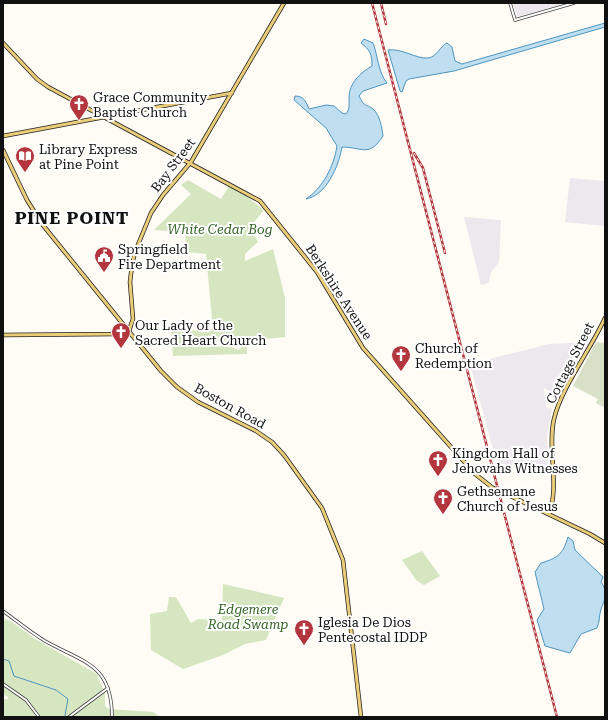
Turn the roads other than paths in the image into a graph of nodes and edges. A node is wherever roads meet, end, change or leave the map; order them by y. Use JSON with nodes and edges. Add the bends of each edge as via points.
{"nodes":[{"id":1,"x":284,"y":3,"type":"edge"},
{"id":2,"x":510,"y":3,"type":"edge"},
{"id":3,"x":574,"y":3,"type":"edge"},
{"id":4,"x":3,"y":43,"type":"edge"},
{"id":5,"x":232,"y":93,"type":"junction"},
{"id":6,"x":103,"y":117,"type":"junction"},
{"id":7,"x":3,"y":136,"type":"edge"},
{"id":8,"x":3,"y":150,"type":"edge"},
{"id":9,"x":191,"y":162,"type":"junction"},
{"id":10,"x":605,"y":318,"type":"edge"},
{"id":11,"x":129,"y":331,"type":"junction"},
{"id":12,"x":3,"y":335,"type":"edge"},
{"id":13,"x":549,"y":514,"type":"junction"},
{"id":14,"x":605,"y":543,"type":"edge"},
{"id":15,"x":3,"y":611,"type":"edge"},
{"id":16,"x":3,"y":684,"type":"edge"},
{"id":17,"x":108,"y":688,"type":"junction"},
{"id":18,"x":39,"y":717,"type":"edge"},
{"id":19,"x":69,"y":717,"type":"edge"},
{"id":20,"x":112,"y":717,"type":"edge"},
{"id":21,"x":361,"y":717,"type":"edge"}],
"edges":[{"from":1,"to":5,"type":"main road","name":"Bay Street"},
{"from":2,"to":3,"type":"street","via":[[515,20]]},
{"from":4,"to":6,"type":"main road","name":"Berkshire Avenue","via":[[41,83]]},
{"from":5,"to":6,"type":"main road"},
{"from":5,"to":9,"type":"main road","name":"Bay Street"},
{"from":6,"to":7,"type":"main road"},
{"from":6,"to":9,"type":"main road","name":"Berkshire Avenue"},
{"from":8,"to":11,"type":"main road","name":"Boston Road","via":[[27,200],[42,224]]},
{"from":9,"to":11,"type":"main road","name":"Bay Street","via":[[156,204],[135,252],[130,282],[133,319]]},
{"from":9,"to":13,"type":"main road","name":"Berkshire Avenue","bridge":true,"via":[[252,194],[264,204],[317,272],[363,348],[475,474],[493,488]]},
{"from":10,"to":13,"type":"main road","name":"Cottage Street","via":[[560,401],[555,416],[552,436],[553,499]]},
{"from":11,"to":12,"type":"main road","via":[[118,334]]},
{"from":11,"to":21,"type":"main road","name":"Boston Road","via":[[160,371],[180,390],[207,407],[256,431],[273,443],[318,501],[343,560]]},
{"from":13,"to":14,"type":"main road","name":"Berkshire Avenue"},
{"from":15,"to":17,"type":"street","via":[[44,640],[93,667],[102,676]]},
{"from":16,"to":18,"type":"street","via":[[26,700]]},
{"from":17,"to":19,"type":"street"},
{"from":17,"to":20,"type":"street"}]}
